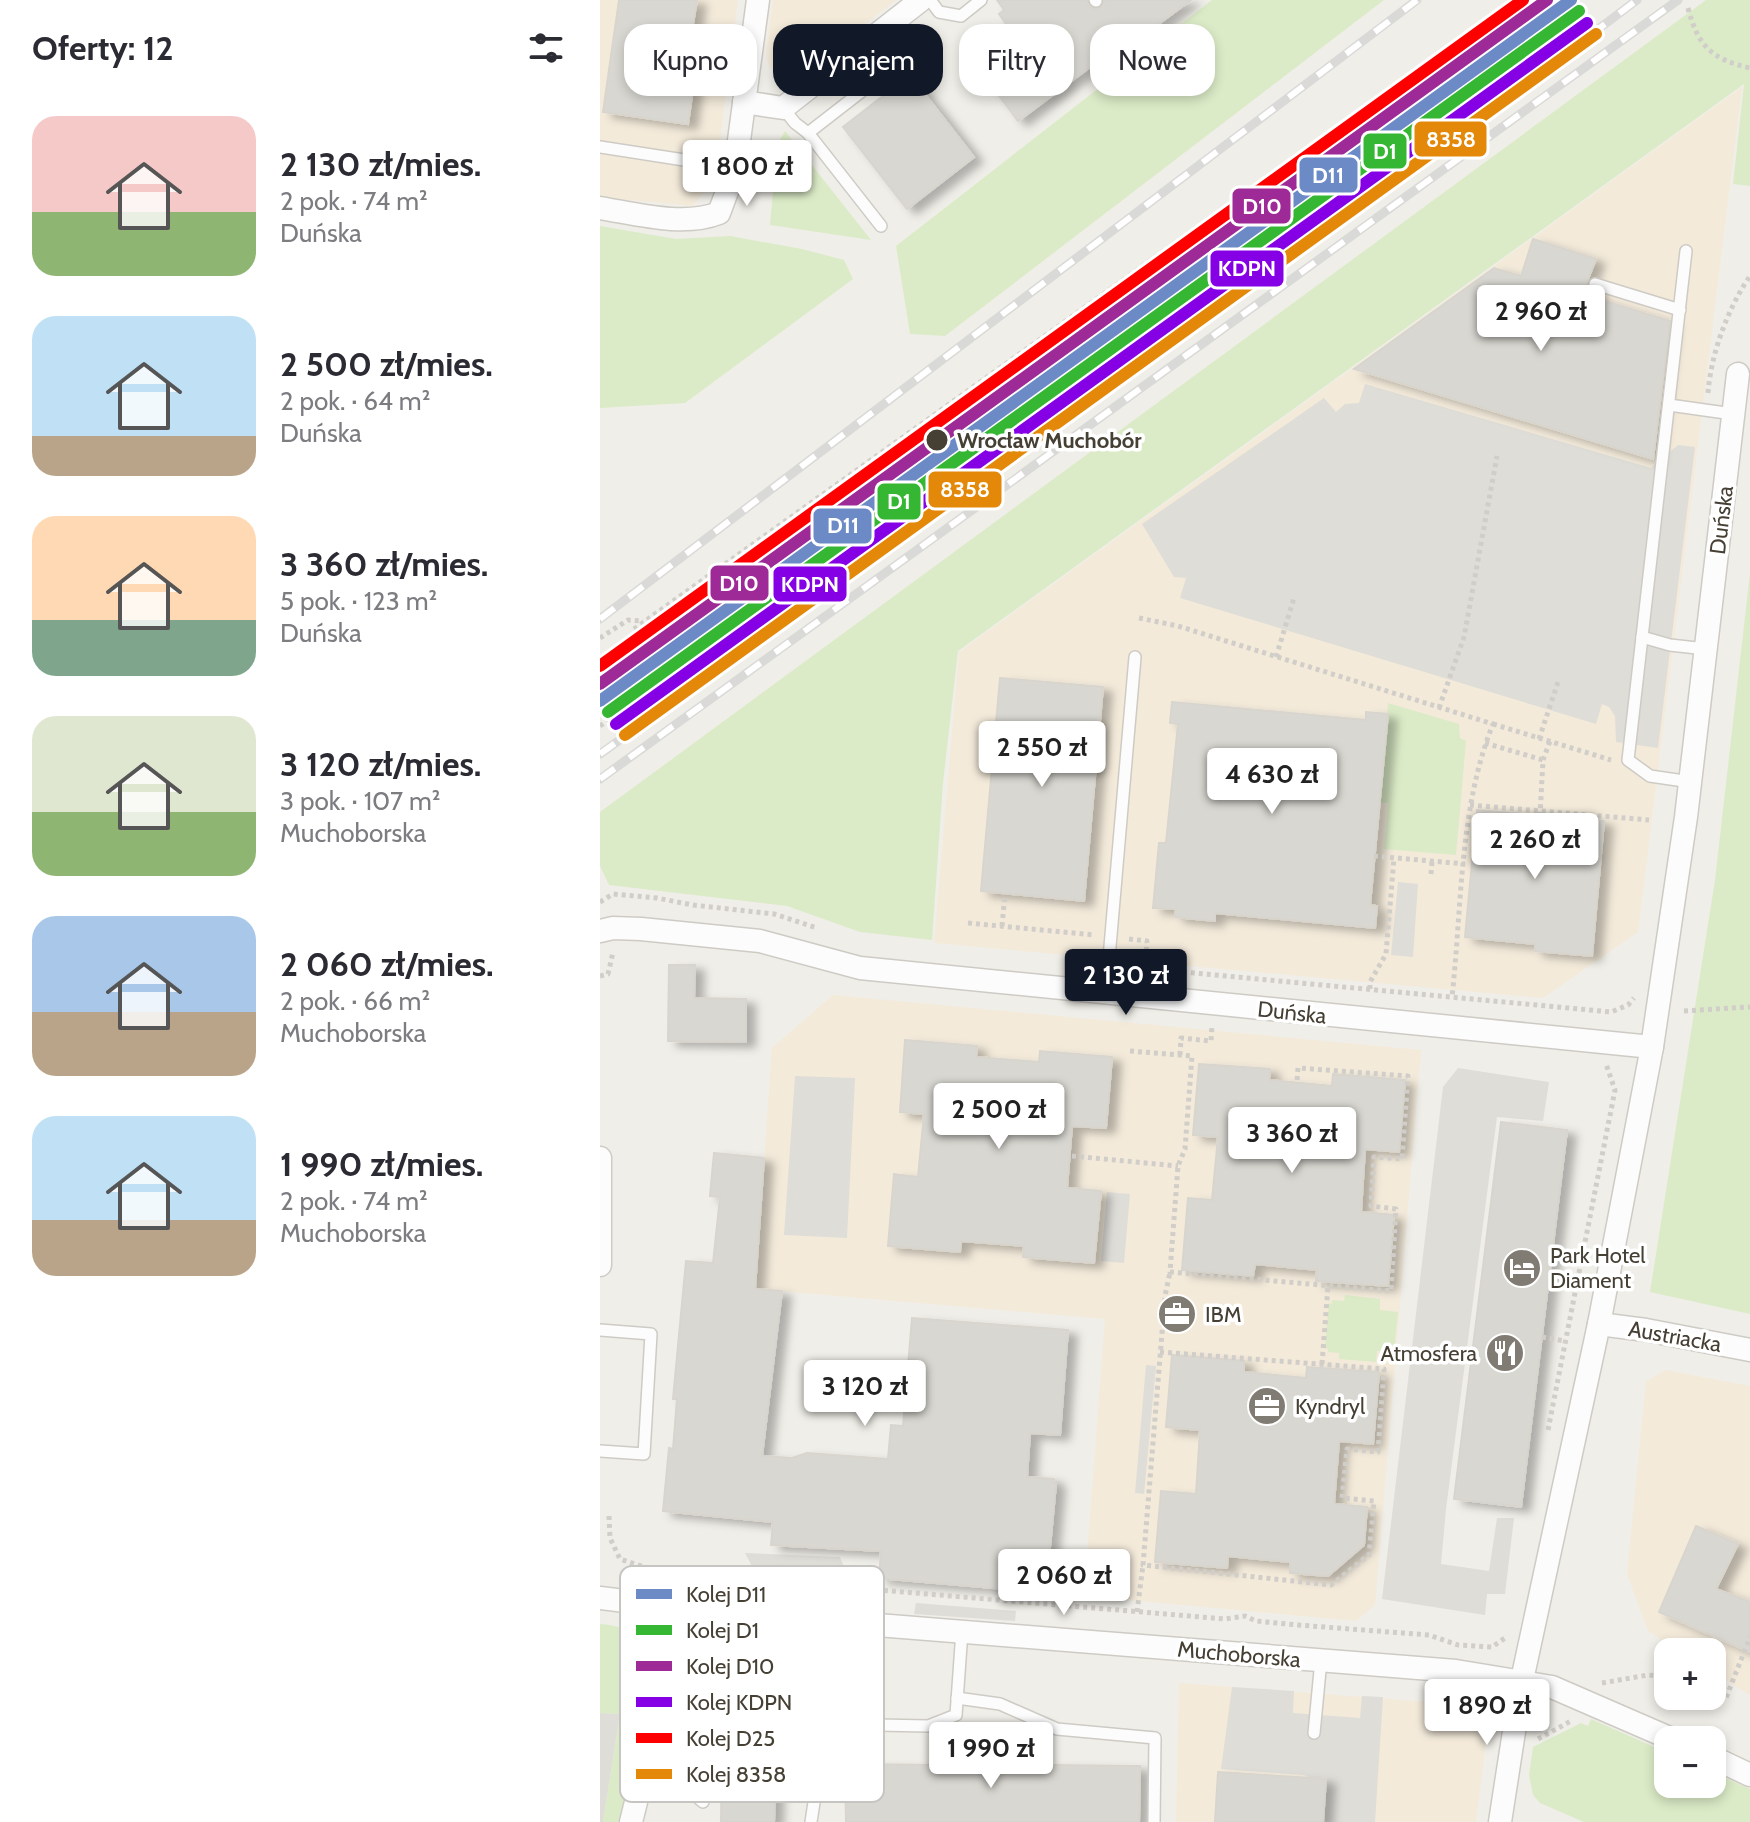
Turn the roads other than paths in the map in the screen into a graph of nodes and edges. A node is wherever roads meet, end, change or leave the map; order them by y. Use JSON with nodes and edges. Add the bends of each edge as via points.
{"nodes":[{"id":1,"x":758,"y":0,"type":"edge"},
{"id":2,"x":921,"y":0,"type":"edge"},
{"id":3,"x":930,"y":0,"type":"edge"},
{"id":4,"x":981,"y":0,"type":"edge"},
{"id":5,"x":894,"y":22,"type":"junction"},
{"id":6,"x":744,"y":102,"type":"junction"},
{"id":7,"x":783,"y":108,"type":"junction"},
{"id":8,"x":808,"y":133,"type":"junction"},
{"id":9,"x":600,"y":147,"type":"edge"},
{"id":10,"x":710,"y":164,"type":"dead end"},
{"id":11,"x":600,"y":208,"type":"edge"},
{"id":12,"x":881,"y":226,"type":"dead end"},
{"id":13,"x":1686,"y":251,"type":"dead end"},
{"id":14,"x":1595,"y":284,"type":"dead end"},
{"id":15,"x":1680,"y":310,"type":"junction"},
{"id":16,"x":1738,"y":374,"type":"dead end"},
{"id":17,"x":1669,"y":405,"type":"junction"},
{"id":18,"x":1733,"y":414,"type":"junction"},
{"id":19,"x":1642,"y":637,"type":"junction"},
{"id":20,"x":1706,"y":649,"type":"junction"},
{"id":21,"x":1135,"y":657,"type":"dead end"},
{"id":22,"x":1691,"y":782,"type":"junction"},
{"id":23,"x":600,"y":931,"type":"edge"},
{"id":24,"x":1106,"y":993,"type":"junction"},
{"id":25,"x":1652,"y":1047,"type":"junction"},
{"id":26,"x":600,"y":1158,"type":"edge"},
{"id":27,"x":600,"y":1265,"type":"edge"},
{"id":28,"x":1599,"y":1324,"type":"junction"},
{"id":29,"x":600,"y":1330,"type":"edge"},
{"id":30,"x":1750,"y":1350,"type":"edge"},
{"id":31,"x":600,"y":1451,"type":"edge"},
{"id":32,"x":600,"y":1598,"type":"edge"},
{"id":33,"x":620,"y":1600,"type":"edge"},
{"id":34,"x":884,"y":1625,"type":"edge"},
{"id":35,"x":962,"y":1631,"type":"junction"},
{"id":36,"x":1321,"y":1660,"type":"junction"},
{"id":37,"x":1522,"y":1680,"type":"junction"},
{"id":38,"x":957,"y":1698,"type":"junction"},
{"id":39,"x":884,"y":1725,"type":"edge"},
{"id":40,"x":1654,"y":1731,"type":"edge"},
{"id":41,"x":1314,"y":1733,"type":"dead end"},
{"id":42,"x":1726,"y":1764,"type":"edge"},
{"id":43,"x":1750,"y":1775,"type":"edge"},
{"id":44,"x":636,"y":1802,"type":"edge"},
{"id":45,"x":814,"y":1802,"type":"edge"},
{"id":46,"x":631,"y":1822,"type":"edge"},
{"id":47,"x":811,"y":1822,"type":"edge"},
{"id":48,"x":1154,"y":1822,"type":"edge"},
{"id":49,"x":1500,"y":1822,"type":"edge"}],
"edges":[{"from":1,"to":6,"type":"street"},
{"from":2,"to":5,"type":"street"},
{"from":3,"to":4,"type":"lane","via":[[939,12],[961,16]]},
{"from":5,"to":7,"type":"street"},
{"from":5,"to":8,"type":"lane","via":[[915,50]]},
{"from":6,"to":7,"type":"street"},
{"from":6,"to":11,"type":"street","via":[[735,170],[719,213],[704,219]]},
{"from":7,"to":8,"type":"lane"},
{"from":8,"to":12,"type":"lane"},
{"from":9,"to":10,"type":"lane"},
{"from":13,"to":15,"type":"lane"},
{"from":14,"to":15,"type":"lane"},
{"from":15,"to":17,"type":"lane"},
{"from":16,"to":18,"type":"street","name":"Duńska"},
{"from":17,"to":18,"type":"lane"},
{"from":17,"to":19,"type":"lane"},
{"from":18,"to":20,"type":"street","name":"Duńska"},
{"from":19,"to":20,"type":"lane"},
{"from":19,"to":22,"type":"lane","via":[[1628,760],[1650,776]]},
{"from":20,"to":22,"type":"street","name":"Duńska"},
{"from":21,"to":24,"type":"lane"},
{"from":22,"to":25,"type":"street","name":"Duńska"},
{"from":23,"to":24,"type":"street","name":"Duńska","via":[[641,929],[760,941],[860,968]]},
{"from":24,"to":25,"type":"street","name":"Duńska"},
{"from":25,"to":28,"type":"street","name":"Duńska"},
{"from":26,"to":27,"type":"street"},
{"from":28,"to":30,"type":"street","name":"Austriacka"},
{"from":28,"to":37,"type":"street","name":"Duńska"},
{"from":29,"to":31,"type":"lane","via":[[651,1334],[644,1454]]},
{"from":32,"to":33,"type":"street","name":"Muchoborska"},
{"from":34,"to":35,"type":"street","name":"Muchoborska"},
{"from":35,"to":36,"type":"street","name":"Muchoborska"},
{"from":35,"to":38,"type":"lane"},
{"from":36,"to":37,"type":"street","name":"Muchoborska"},
{"from":36,"to":41,"type":"lane"},
{"from":37,"to":40,"type":"street","name":"Muchoborska","via":[[1587,1700]]},
{"from":37,"to":49,"type":"street","name":"Duńska"},
{"from":38,"to":39,"type":"lane","via":[[956,1715],[928,1726]]},
{"from":38,"to":48,"type":"lane","via":[[1000,1704],[1057,1729],[1155,1738]]},
{"from":42,"to":43,"type":"street"},
{"from":44,"to":46,"type":"street"},
{"from":45,"to":47,"type":"lane"}]}
